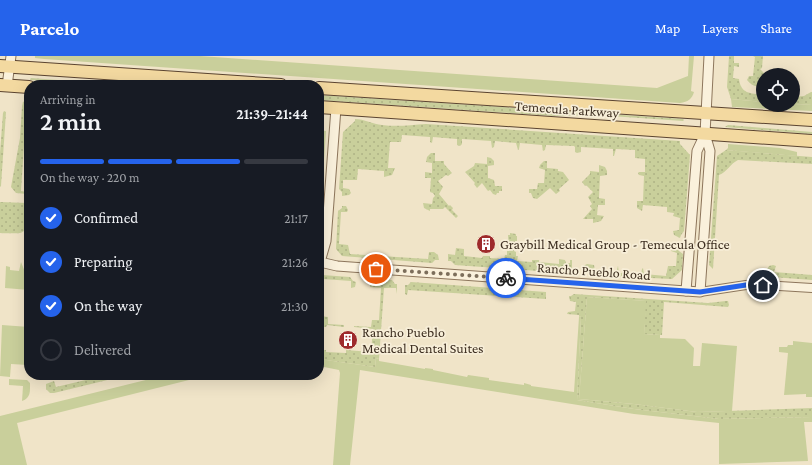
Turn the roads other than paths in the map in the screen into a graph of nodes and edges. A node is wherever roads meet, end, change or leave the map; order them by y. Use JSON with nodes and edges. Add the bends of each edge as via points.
{"nodes":[{"id":1,"x":709,"y":56,"type":"edge"},
{"id":2,"x":7,"y":63,"type":"edge"},
{"id":3,"x":219,"y":80,"type":"edge"},
{"id":4,"x":4,"y":86,"type":"edge"},
{"id":5,"x":24,"y":87,"type":"edge"},
{"id":6,"x":324,"y":88,"type":"edge"},
{"id":7,"x":324,"y":107,"type":"edge"},
{"id":8,"x":336,"y":108,"type":"junction"},
{"id":9,"x":706,"y":112,"type":"junction"},
{"id":10,"x":812,"y":120,"type":"edge"},
{"id":11,"x":705,"y":134,"type":"junction"},
{"id":12,"x":812,"y":141,"type":"edge"},
{"id":13,"x":324,"y":248,"type":"edge"},
{"id":14,"x":324,"y":263,"type":"edge"},
{"id":15,"x":812,"y":288,"type":"edge"},
{"id":16,"x":686,"y":291,"type":"junction"},
{"id":17,"x":700,"y":292,"type":"junction"}],
"edges":[{"from":1,"to":9,"type":"street"},
{"from":2,"to":3,"type":"main road"},
{"from":2,"to":4,"type":"street"},
{"from":4,"to":5,"type":"main road"},
{"from":6,"to":9,"type":"main road","name":"Temecula Parkway"},
{"from":7,"to":8,"type":"main road","name":"Temecula Parkway"},
{"from":8,"to":11,"type":"main road","name":"Temecula Parkway"},
{"from":8,"to":13,"type":"street"},
{"from":9,"to":10,"type":"main road","name":"Temecula Parkway"},
{"from":9,"to":11,"type":"street"},
{"from":11,"to":12,"type":"main road","name":"Temecula Parkway"},
{"from":11,"to":16,"type":"street","via":[[697,150]]},
{"from":11,"to":17,"type":"street","via":[[710,151]]},
{"from":14,"to":16,"type":"street","name":"Rancho Pueblo Road","via":[[337,266]]},
{"from":15,"to":17,"type":"street","via":[[752,285]]},
{"from":16,"to":17,"type":"street","name":"Rancho Pueblo Road"}]}
